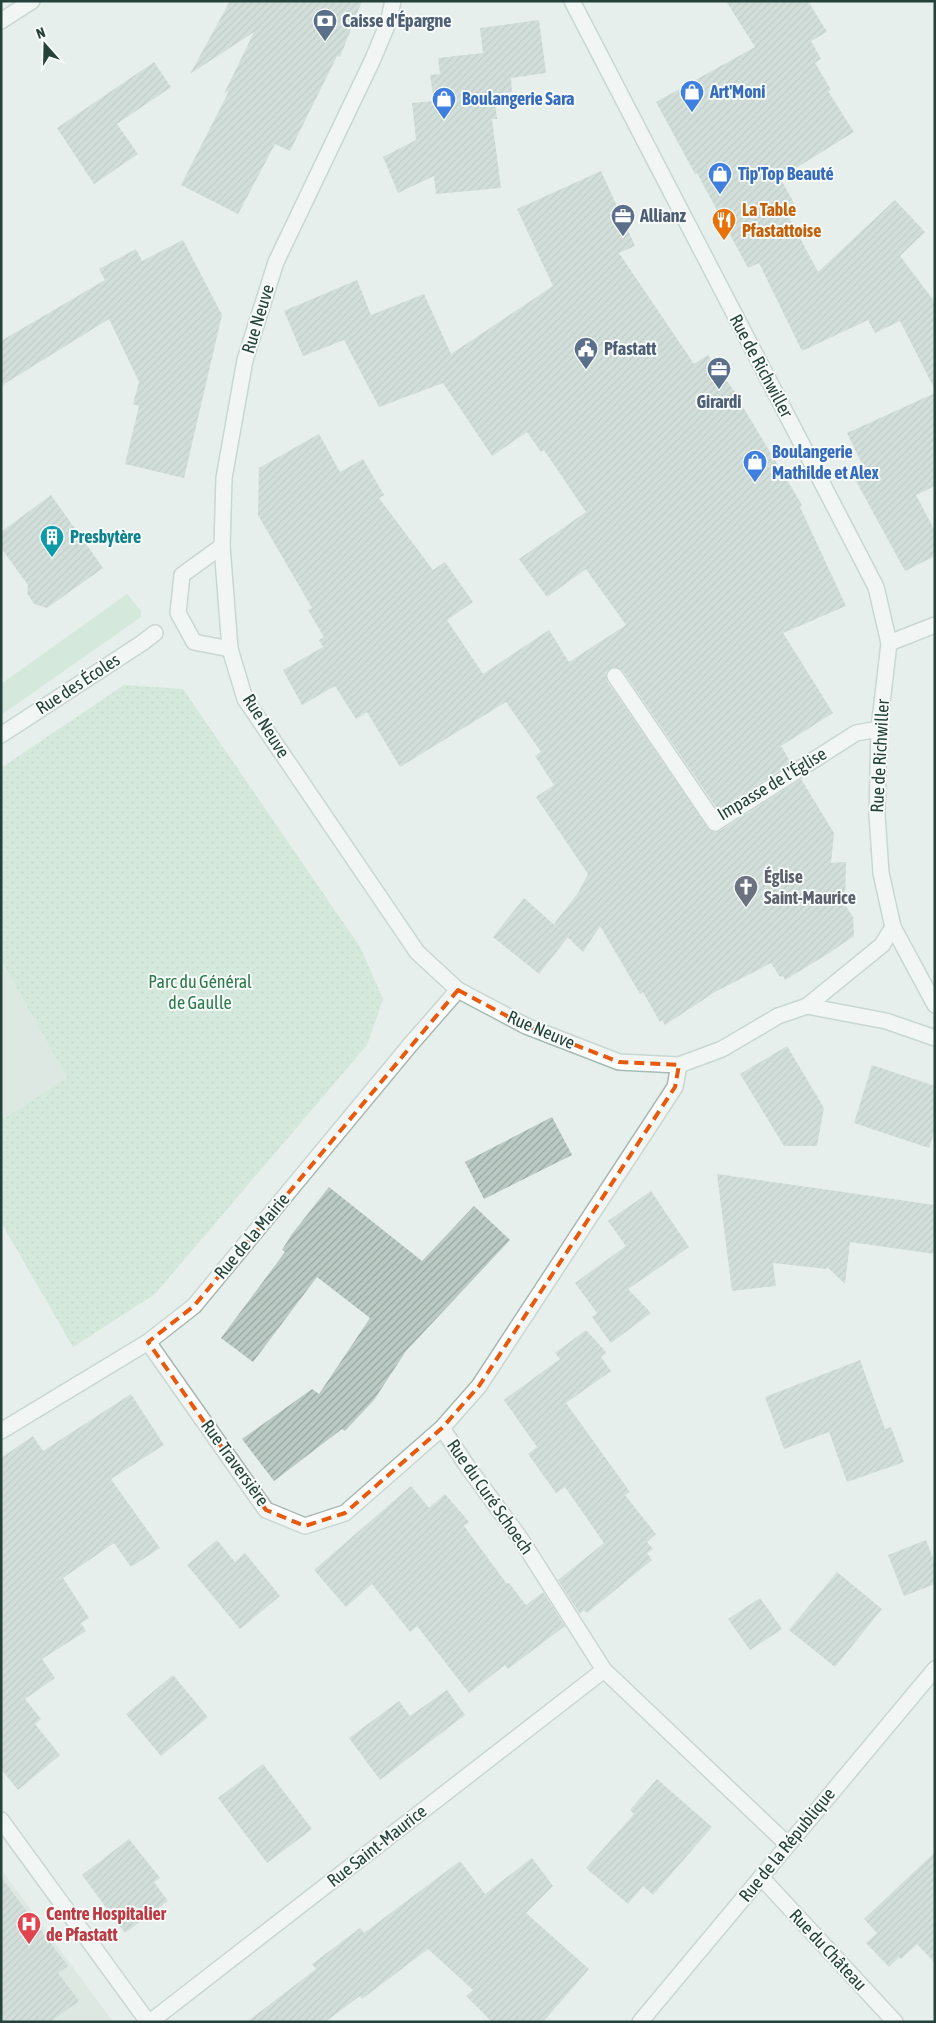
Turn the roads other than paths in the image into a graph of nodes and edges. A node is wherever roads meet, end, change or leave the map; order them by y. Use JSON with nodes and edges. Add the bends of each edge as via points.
{"nodes":[{"id":1,"x":32,"y":1,"type":"edge"},
{"id":2,"x":393,"y":1,"type":"edge"},
{"id":3,"x":572,"y":1,"type":"edge"},
{"id":4,"x":1,"y":22,"type":"edge"},
{"id":5,"x":222,"y":546,"type":"junction"},
{"id":6,"x":935,"y":625,"type":"edge"},
{"id":7,"x":154,"y":633,"type":"dead end"},
{"id":8,"x":889,"y":643,"type":"junction"},
{"id":9,"x":230,"y":649,"type":"junction"},
{"id":10,"x":615,"y":676,"type":"dead end"},
{"id":11,"x":879,"y":729,"type":"junction"},
{"id":12,"x":1,"y":735,"type":"edge"},
{"id":13,"x":894,"y":927,"type":"junction"},
{"id":14,"x":458,"y":990,"type":"junction"},
{"id":15,"x":935,"y":1005,"type":"edge"},
{"id":16,"x":807,"y":1006,"type":"junction"},
{"id":17,"x":935,"y":1038,"type":"edge"},
{"id":18,"x":679,"y":1065,"type":"junction"},
{"id":19,"x":148,"y":1342,"type":"junction"},
{"id":20,"x":442,"y":1428,"type":"junction"},
{"id":21,"x":1,"y":1431,"type":"edge"},
{"id":22,"x":935,"y":1669,"type":"edge"},
{"id":23,"x":604,"y":1670,"type":"junction"},
{"id":24,"x":1,"y":1820,"type":"edge"},
{"id":25,"x":787,"y":1844,"type":"junction"},
{"id":26,"x":761,"y":1877,"type":"junction"},
{"id":27,"x":149,"y":2022,"type":"edge"},
{"id":28,"x":640,"y":2022,"type":"edge"},
{"id":29,"x":895,"y":2022,"type":"edge"}],
"edges":[{"from":1,"to":4,"type":"street"},
{"from":2,"to":5,"type":"street","name":"Rue Neuve","via":[[388,23],[372,59],[276,262],[245,360],[224,478]]},
{"from":3,"to":8,"type":"street","name":"Rue de Richwiller","via":[[876,587]]},
{"from":5,"to":9,"type":"street","name":"Rue Neuve"},
{"from":5,"to":9,"type":"street","via":[[182,575],[178,613],[194,642]]},
{"from":6,"to":8,"type":"street"},
{"from":7,"to":12,"type":"street","name":"Rue des Écoles"},
{"from":8,"to":11,"type":"street","name":"Rue de Richwiller"},
{"from":9,"to":14,"type":"street","name":"Rue Neuve","via":[[245,699],[417,952]]},
{"from":10,"to":11,"type":"street","name":"Impasse de l'Église","via":[[715,823],[856,733]]},
{"from":11,"to":13,"type":"street","name":"Rue de Richwiller","via":[[877,816],[880,863]]},
{"from":13,"to":15,"type":"street","name":"Rue de Richwiller"},
{"from":13,"to":16,"type":"street","name":"Rue Neuve","via":[[882,945]]},
{"from":14,"to":18,"type":"street","name":"Rue Neuve","via":[[526,1026],[619,1062]]},
{"from":14,"to":19,"type":"street","name":"Rue de la Mairie","via":[[194,1306]]},
{"from":16,"to":17,"type":"street","name":"Rue Neuve","via":[[886,1021]]},
{"from":16,"to":18,"type":"street","name":"Rue Neuve","via":[[778,1016],[722,1049]]},
{"from":18,"to":20,"type":"street","name":"Rue du Curé Schoech","via":[[669,1096],[479,1386]]},
{"from":19,"to":20,"type":"street","name":"Rue Traversière","via":[[266,1510],[305,1526],[346,1513]]},
{"from":19,"to":21,"type":"street","name":"Rue de la Mairie"},
{"from":20,"to":23,"type":"street","name":"Rue du Curé Schoech","via":[[520,1538]]},
{"from":22,"to":25,"type":"street","name":"Rue de la République"},
{"from":23,"to":25,"type":"street","name":"Rue du Curé Schoech"},
{"from":23,"to":27,"type":"street","name":"Rue Saint-Maurice"},
{"from":24,"to":27,"type":"street"},
{"from":25,"to":26,"type":"street","name":"Rue de la République"},
{"from":26,"to":28,"type":"street","name":"Rue de la République"},
{"from":26,"to":29,"type":"street","name":"Rue du Château"}]}
